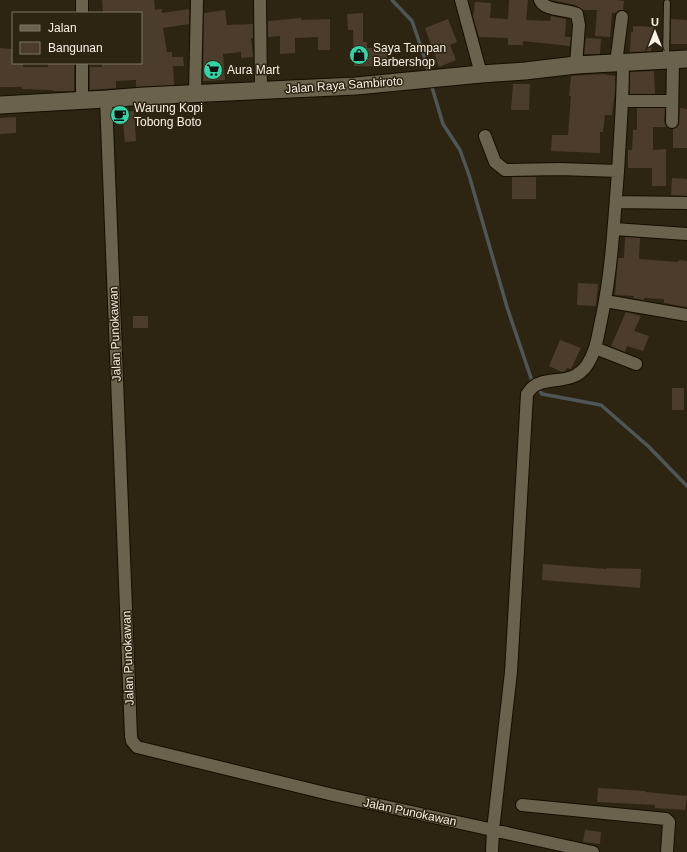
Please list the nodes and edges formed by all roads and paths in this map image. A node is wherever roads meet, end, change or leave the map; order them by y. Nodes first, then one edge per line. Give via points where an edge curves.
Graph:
1 (82, 0) edge
2 (197, 0) edge
3 (260, 0) edge
4 (461, 0) edge
5 (540, 0) edge
6 (667, 3) dead end
7 (82, 12) edge
8 (622, 18) dead end
9 (675, 60) edge
10 (620, 63) junction
11 (82, 64) edge
12 (576, 65) junction
13 (481, 74) junction
14 (261, 91) junction
15 (195, 93) junction
16 (106, 99) junction
17 (82, 101) junction
18 (623, 101) junction
19 (672, 101) junction
20 (0, 105) edge
21 (672, 122) dead end
22 (485, 136) dead end
23 (618, 171) junction
24 (616, 202) junction
25 (687, 203) edge
26 (614, 229) junction
27 (687, 234) edge
28 (605, 301) junction
29 (687, 315) edge
30 (595, 348) junction
31 (636, 364) dead end
32 (522, 806) dead end
33 (493, 830) junction
34 (492, 852) edge
35 (593, 852) edge
36 (667, 852) edge

1 - 7 street
2 - 15 street
3 - 14 street
4 - 13 street
5 - 12 street via 546,7 570,10 577,14 579,25
6 - 9 lane
8 - 10 street
9 - 10 street, Jalan Raya Sambiroto
9 - 19 street
10 - 12 street, Jalan Raya Sambiroto
10 - 18 street
11 - 17 street
12 - 13 street, Jalan Raya Sambiroto
13 - 14 street, Jalan Raya Sambiroto via 356,86
14 - 15 street, Jalan Raya Sambiroto
15 - 16 street, Jalan Raya Sambiroto
16 - 17 street, Jalan Raya Sambiroto
16 - 33 street, Jalan Punokawan via 132,741 137,747 271,781
17 - 20 street, Jalan Raya Sambiroto
18 - 19 street
18 - 23 street
19 - 21 street
22 - 23 street via 494,162 505,170
23 - 24 street
24 - 25 street
24 - 26 street
26 - 27 street
26 - 28 street
28 - 29 street
28 - 30 street
30 - 31 street
30 - 33 street via 586,366 578,374 568,379 536,386 527,394 511,672
32 - 36 street via 666,819 669,822
33 - 34 street
33 - 35 street, Jalan Punokawan

